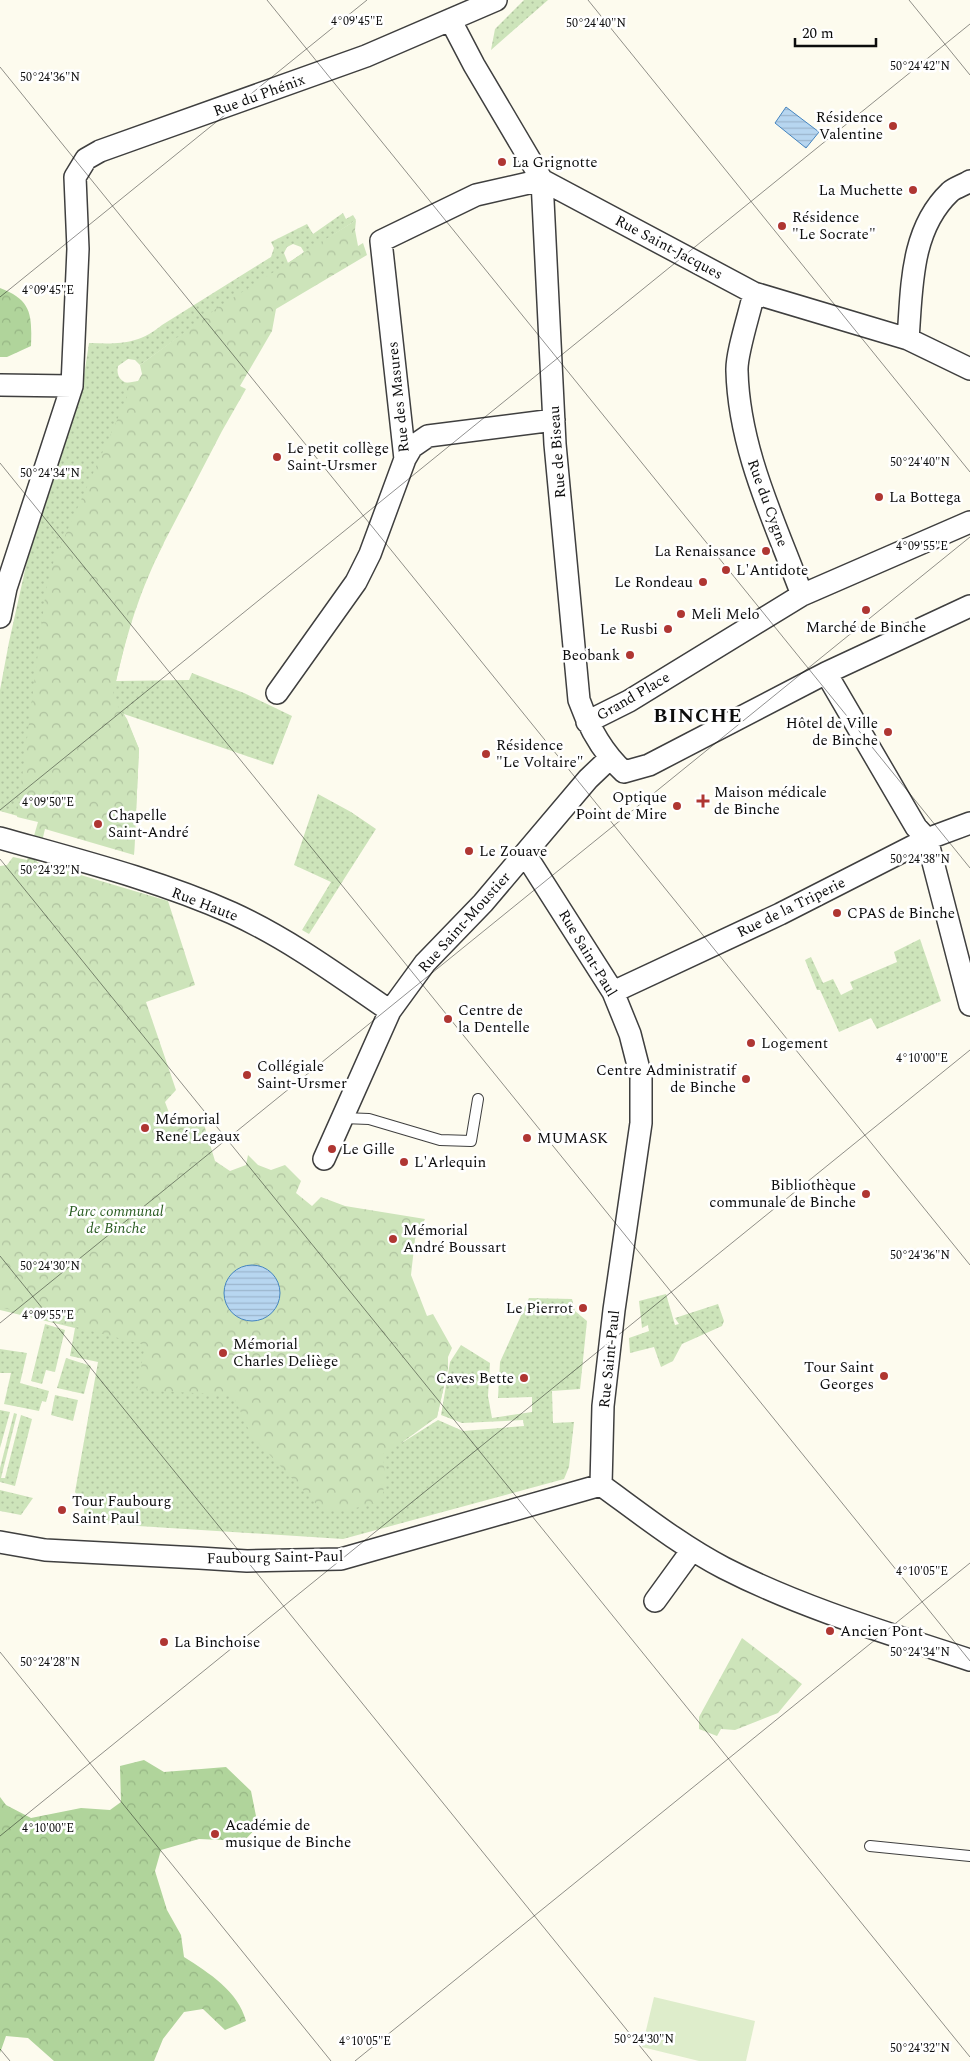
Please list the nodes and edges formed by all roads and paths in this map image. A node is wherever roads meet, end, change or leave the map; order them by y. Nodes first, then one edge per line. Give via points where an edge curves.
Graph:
1 (496, 0) edge
2 (451, 21) junction
3 (542, 180) junction
4 (970, 181) edge
5 (754, 293) junction
6 (908, 338) junction
7 (970, 369) edge
8 (0, 385) edge
9 (72, 386) junction
10 (554, 420) junction
11 (405, 459) junction
12 (970, 522) edge
13 (3, 587) edge
14 (802, 594) junction
15 (970, 606) edge
16 (0, 617) edge
17 (826, 673) junction
18 (277, 693) dead end
19 (587, 722) junction
20 (609, 758) junction
21 (970, 824) edge
22 (0, 838) edge
23 (926, 839) junction
24 (525, 854) junction
25 (964, 964) edge
26 (614, 992) junction
27 (970, 1005) edge
28 (390, 1011) junction
29 (478, 1099) dead end
30 (343, 1118) junction
31 (324, 1159) dead end
32 (601, 1485) junction
33 (0, 1542) edge
34 (692, 1550) junction
35 (655, 1601) dead end
36 (970, 1660) edge
37 (870, 1846) dead end
38 (970, 1856) edge

1 - 2 street, Rue du Phénix
2 - 3 street
2 - 9 street, Rue du Phénix via 366,56 100,151 86,160 76,177 78,249
3 - 5 street, Rue Saint-Jacques
3 - 10 street, Rue de Biseau
3 - 11 street, Rue des Masures via 476,195 381,241
4 - 6 street via 951,191 930,218 919,240
5 - 6 street, Rue Saint-Jacques
5 - 14 street, Rue du Cygne via 736,370 744,432 758,484
6 - 7 street, Rue Saint-Jacques
8 - 9 street
9 - 13 street
10 - 11 street via 428,436 412,447
10 - 19 street, Rue de Biseau via 572,636 579,700
11 - 18 street, Rue des Masures via 370,554 356,582
12 - 14 street, Grand Place
13 - 16 street
14 - 19 street, Grand Place via 628,701
15 - 17 street, Grand Place
17 - 20 street, Grand Place via 649,764 624,772
17 - 23 street
19 - 20 street, Grand Place
20 - 24 street, Rue Saint-Moustier
21 - 23 street, Rue de la Triperie
22 - 28 street, Rue Haute via 94,865 231,913 299,948
23 - 25 street
23 - 26 street, Rue de la Triperie via 780,914
24 - 26 street, Rue Saint-Paul
24 - 28 street, Rue Saint-Moustier via 425,963
25 - 27 street
26 - 32 street, Rue Saint-Paul via 630,1034 641,1077 641,1123 603,1406
28 - 30 street, Rue Saint-Moustier
29 - 30 lane via 471,1141 440,1140 369,1119
30 - 31 street, Rue Saint-Moustier
32 - 33 street, Faubourg Saint-Paul via 341,1559 247,1561 44,1550
32 - 34 street
34 - 35 street
34 - 36 street via 828,1613
37 - 38 lane

